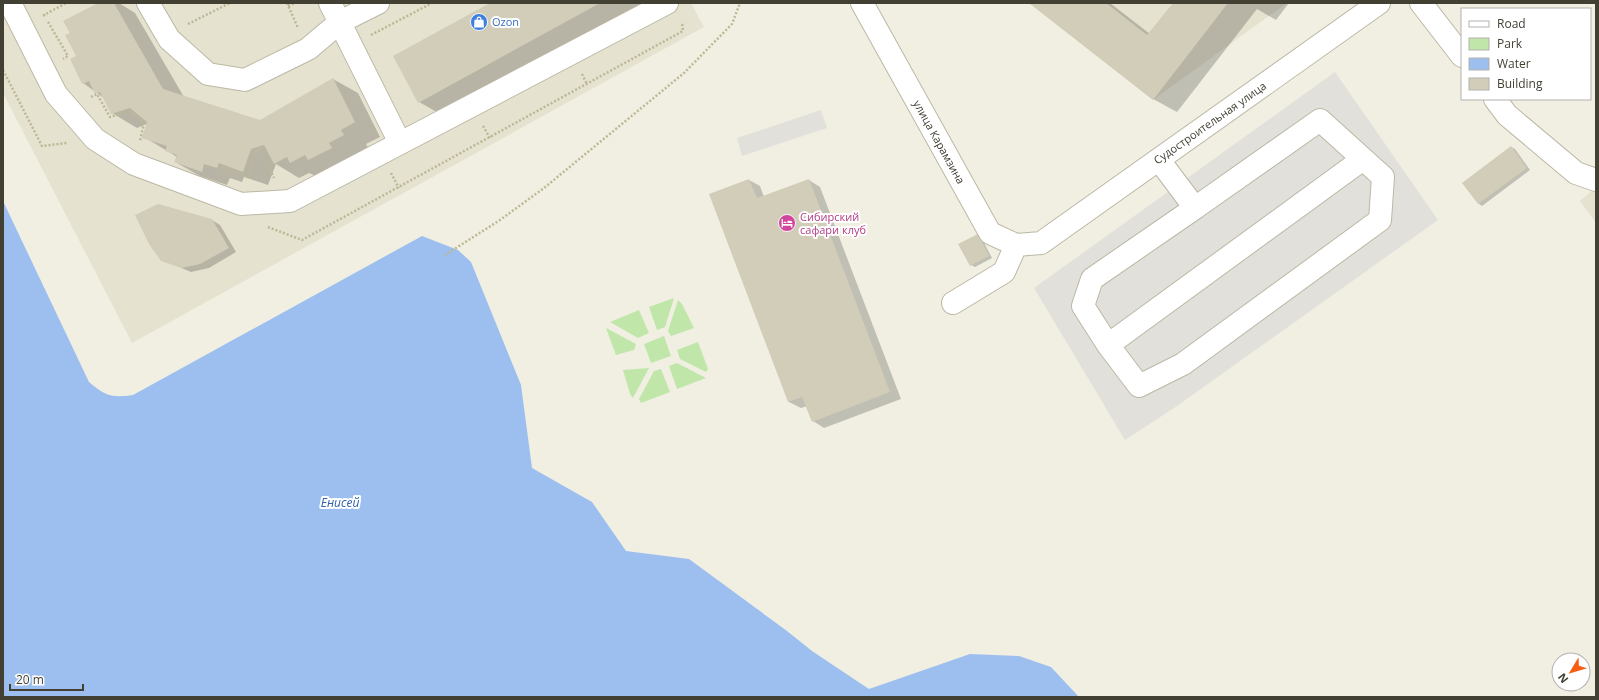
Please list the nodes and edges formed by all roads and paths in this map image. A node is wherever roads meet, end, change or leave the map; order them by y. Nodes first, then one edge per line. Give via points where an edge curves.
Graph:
1 (66, 3) edge
2 (148, 3) edge
3 (230, 3) edge
4 (294, 3) edge
5 (330, 3) edge
6 (378, 3) edge
7 (432, 3) edge
8 (667, 3) edge
9 (740, 3) edge
10 (862, 3) edge
11 (1379, 3) edge
12 (1421, 3) edge
13 (428, 4) edge
14 (15, 5) edge
15 (288, 6) dead end
16 (340, 22) junction
17 (683, 32) dead end
18 (370, 36) dead end
19 (169, 39) junction
20 (1461, 55) edge
21 (64, 65) dead end
22 (3, 70) edge
23 (88, 99) dead end
24 (1496, 100) edge
25 (95, 139) junction
26 (400, 143) junction
27 (145, 145) dead end
28 (1363, 159) junction
29 (1158, 160) junction
30 (220, 174) dead end
31 (1596, 180) edge
32 (276, 184) dead end
33 (1195, 208) junction
34 (302, 240) dead end
35 (1041, 243) joint
36 (1016, 245) junction
37 (445, 255) dead end
38 (953, 303) dead end
39 (1108, 345) junction

1 - 21 path via 44,15 68,56 61,60
2 - 19 street
3 - 19 path via 185,26
4 - 15 path
5 - 16 street
6 - 16 street
7 - 13 path
8 - 26 street
9 - 37 path via 732,24 684,73 544,188
10 - 36 street, улица Карамзина via 990,233
11 - 29 street, Судостроительная улица
12 - 20 street
13 - 18 path
14 - 25 street via 56,94
16 - 19 street via 308,49 245,80 208,74
16 - 26 street
17 - 34 path
22 - 25 path via 42,146
23 - 27 path via 97,94 110,117 130,111 144,123 139,143
24 - 31 street via 1507,115 1576,173
25 - 26 street via 134,164 241,204 290,201
28 - 33 street via 1320,120
28 - 39 street
28 - 39 street via 1383,177 1380,220 1190,359 1139,386
29 - 33 street
29 - 35 street, Судостроительная улица
30 - 32 path via 222,167 248,177 255,152 261,149
33 - 39 street via 1092,279 1083,306
35 - 36 street, улица Карамзина
36 - 38 street via 1004,272

